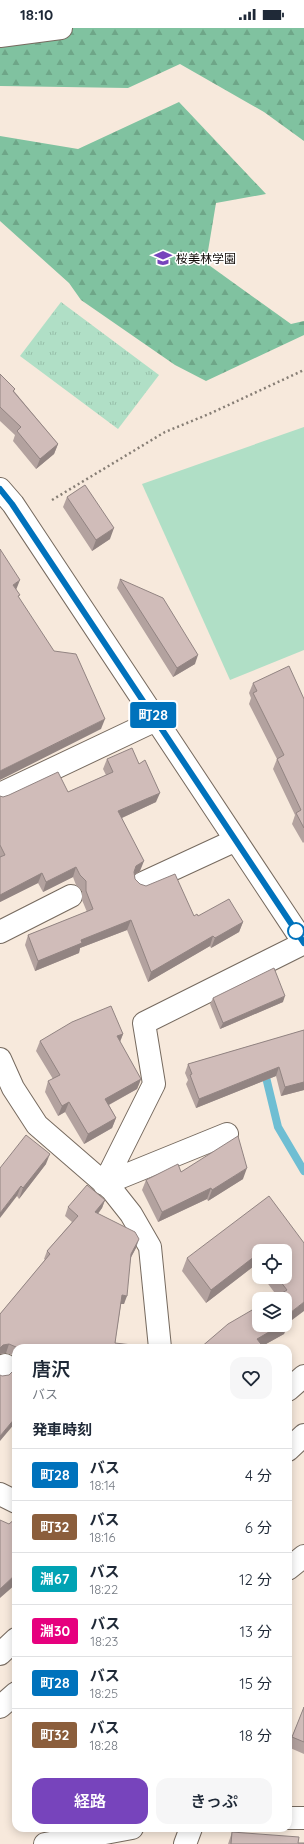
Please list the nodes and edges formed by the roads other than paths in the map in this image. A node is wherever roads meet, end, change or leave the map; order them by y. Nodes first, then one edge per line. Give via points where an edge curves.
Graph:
1 (61, 28) edge
2 (0, 36) edge
3 (4, 502) edge
4 (156, 720) junction
5 (0, 794) edge
6 (236, 840) junction
7 (143, 883) edge
8 (71, 896) dead end
9 (0, 932) edge
10 (304, 943) edge
11 (0, 1059) edge
12 (227, 1134) dead end
13 (104, 1184) junction
14 (160, 1344) edge
15 (304, 1376) edge
16 (292, 1386) edge
17 (304, 1435) edge
18 (292, 1446) edge
19 (0, 1494) edge
20 (12, 1500) edge
21 (304, 1556) edge
22 (292, 1566) edge
23 (12, 1644) edge
24 (0, 1654) edge
25 (12, 1696) edge
26 (0, 1707) edge
27 (292, 1818) edge
28 (304, 1818) edge
29 (110, 1832) edge
30 (190, 1832) edge
31 (45, 1844) edge
32 (185, 1844) edge

1 - 2 street
3 - 4 street
4 - 5 street
4 - 6 street
6 - 7 street
6 - 10 street
8 - 9 street
10 - 13 street via 144,1023 154,1084
11 - 13 street via 13,1088 36,1125
12 - 13 street
13 - 14 street via 131,1214 150,1247
15 - 16 street
17 - 18 street
19 - 20 street
21 - 22 street
23 - 24 street
25 - 26 street
27 - 28 street
29 - 31 street
30 - 32 street

